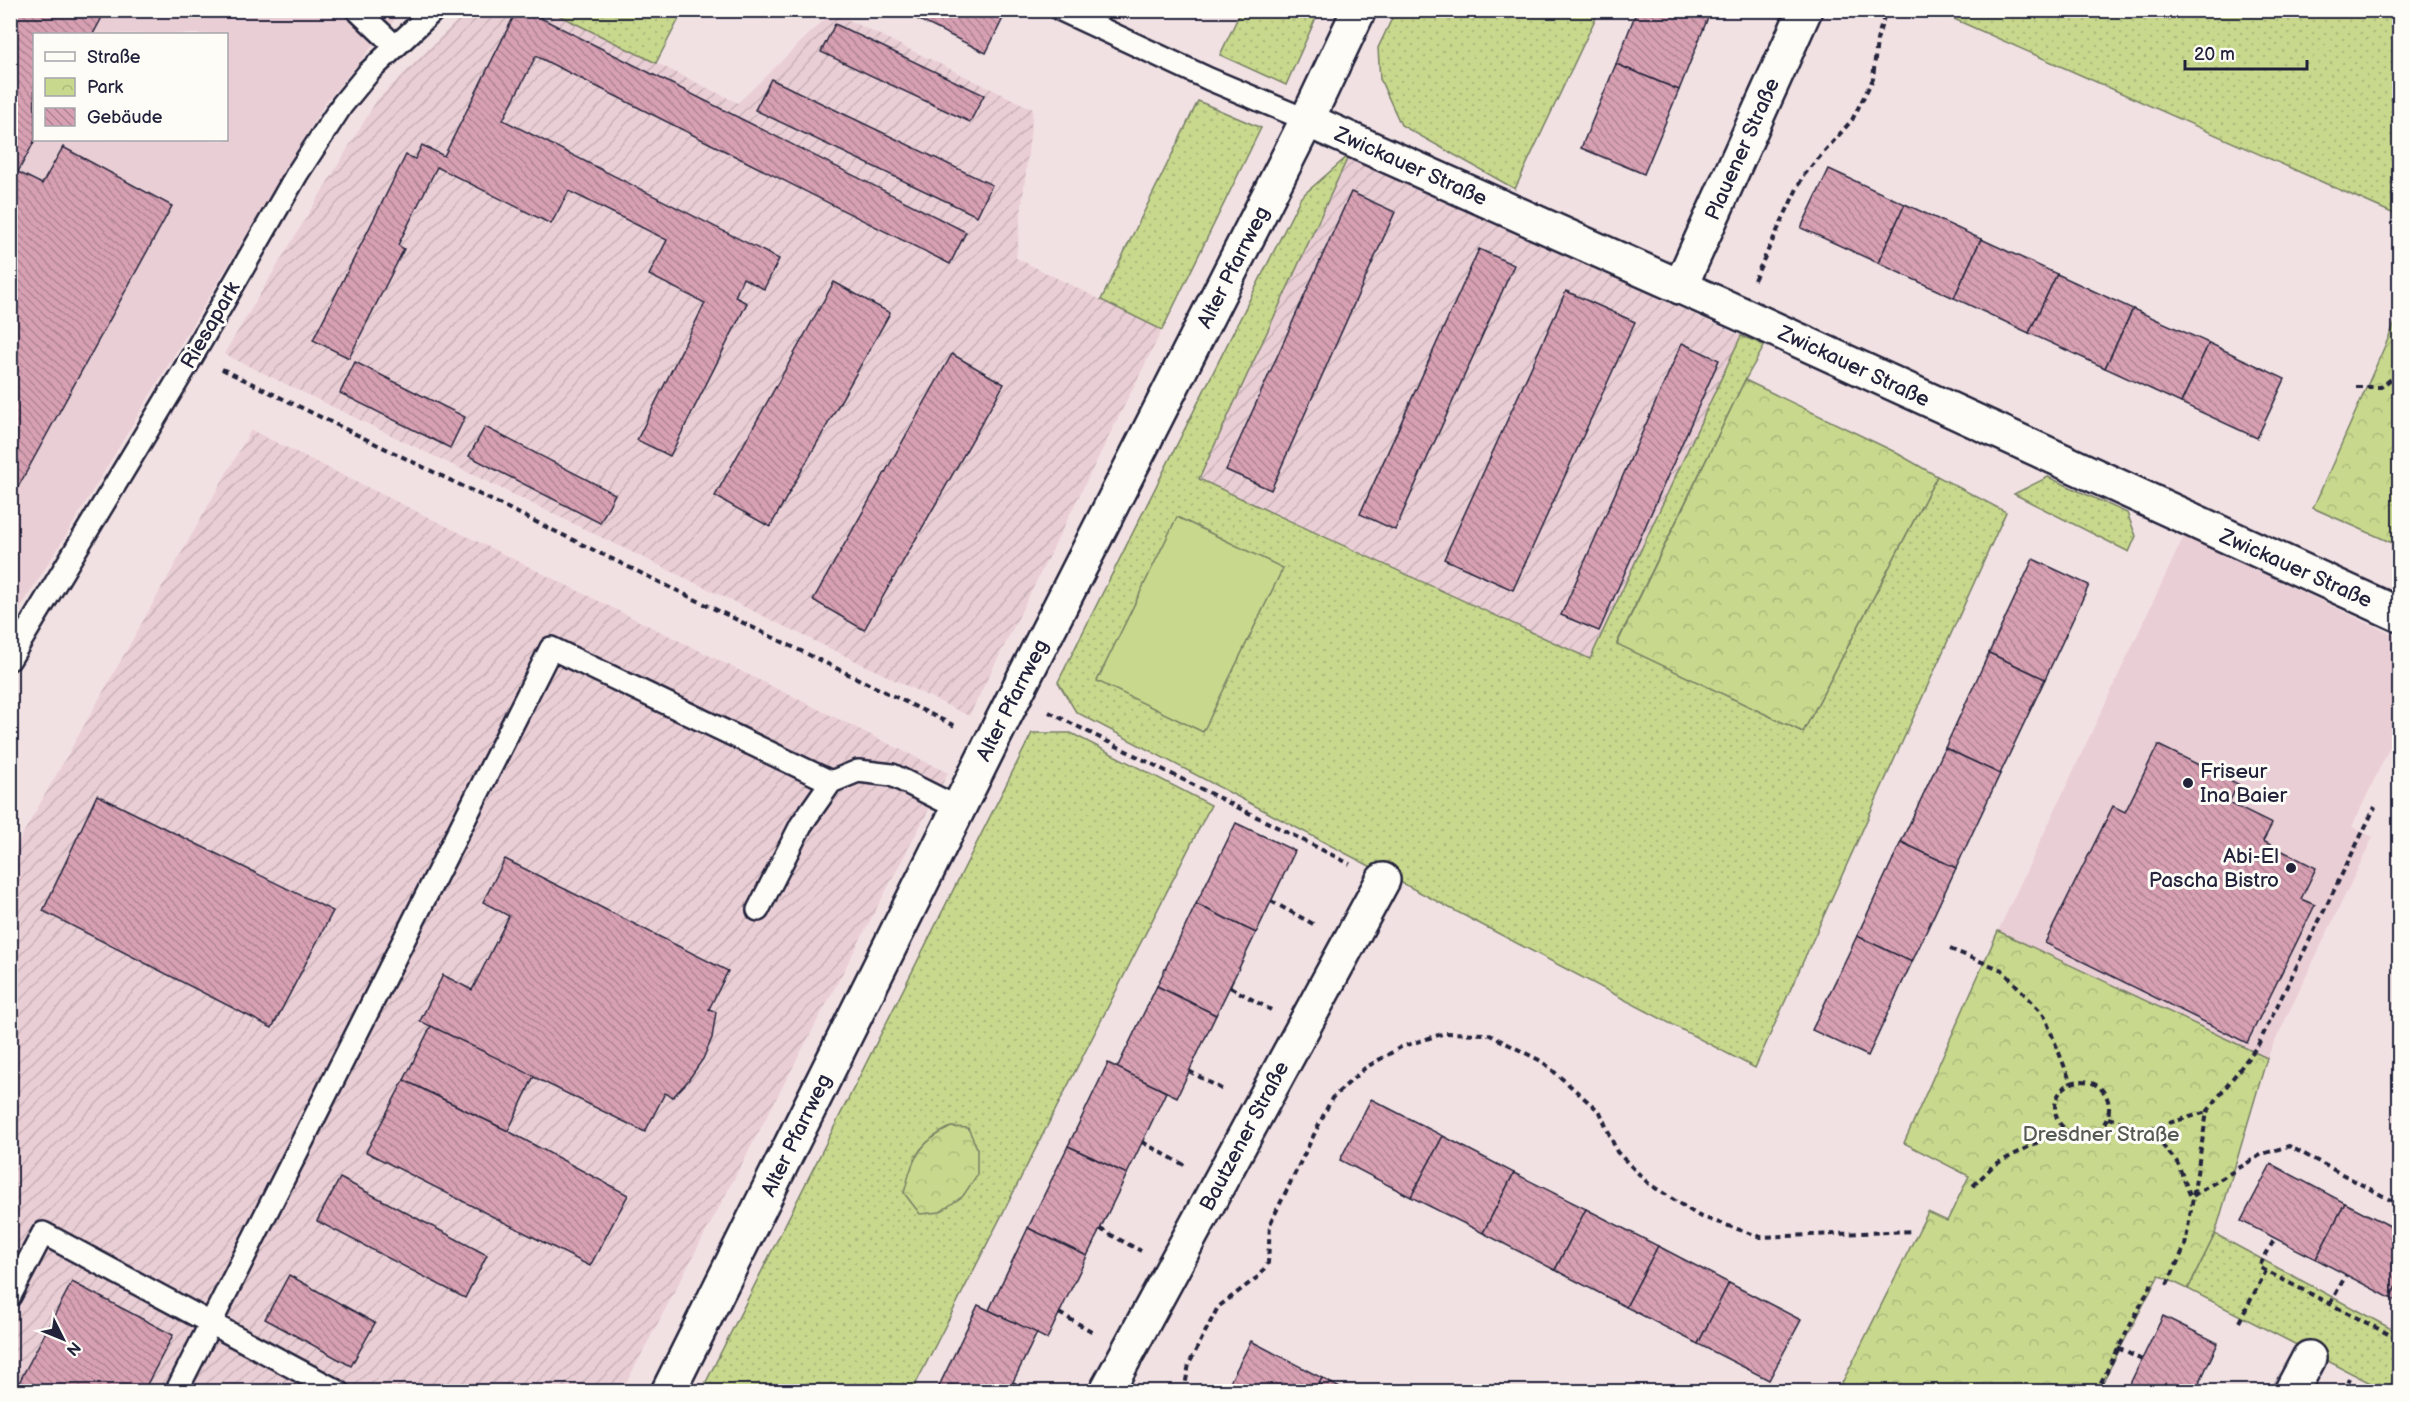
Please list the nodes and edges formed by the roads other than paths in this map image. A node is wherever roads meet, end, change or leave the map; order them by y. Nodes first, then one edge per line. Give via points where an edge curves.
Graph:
1 (357, 10) edge
2 (434, 10) edge
3 (1061, 10) edge
4 (1359, 10) edge
5 (1805, 10) edge
6 (395, 46) junction
7 (1308, 120) junction
8 (1680, 287) junction
9 (2400, 615) edge
10 (10, 659) edge
11 (831, 782) junction
12 (958, 808) junction
13 (1383, 880) road end
14 (758, 910) dead end
15 (10, 1296) edge
16 (211, 1323) junction
17 (2309, 1358) dead end
18 (176, 1392) edge
19 (339, 1392) edge
20 (668, 1392) edge
21 (1106, 1392) edge
22 (2291, 1392) edge

1 - 6 lane
2 - 6 lane, Riesapark
3 - 7 lane
4 - 7 street, Alter Pfarrweg
5 - 8 street, Plauener Straße
6 - 10 lane, Riesapark via 342,105 297,174
7 - 8 street, Zwickauer Straße
7 - 12 street, Alter Pfarrweg
8 - 9 street, Zwickauer Straße
11 - 12 lane via 858,771 892,775
11 - 14 lane via 801,825
11 - 16 lane via 551,648
12 - 20 street, Alter Pfarrweg
13 - 21 street, Bautzener Straße
15 - 16 lane via 43,1233
16 - 18 lane
16 - 19 lane
17 - 22 street

